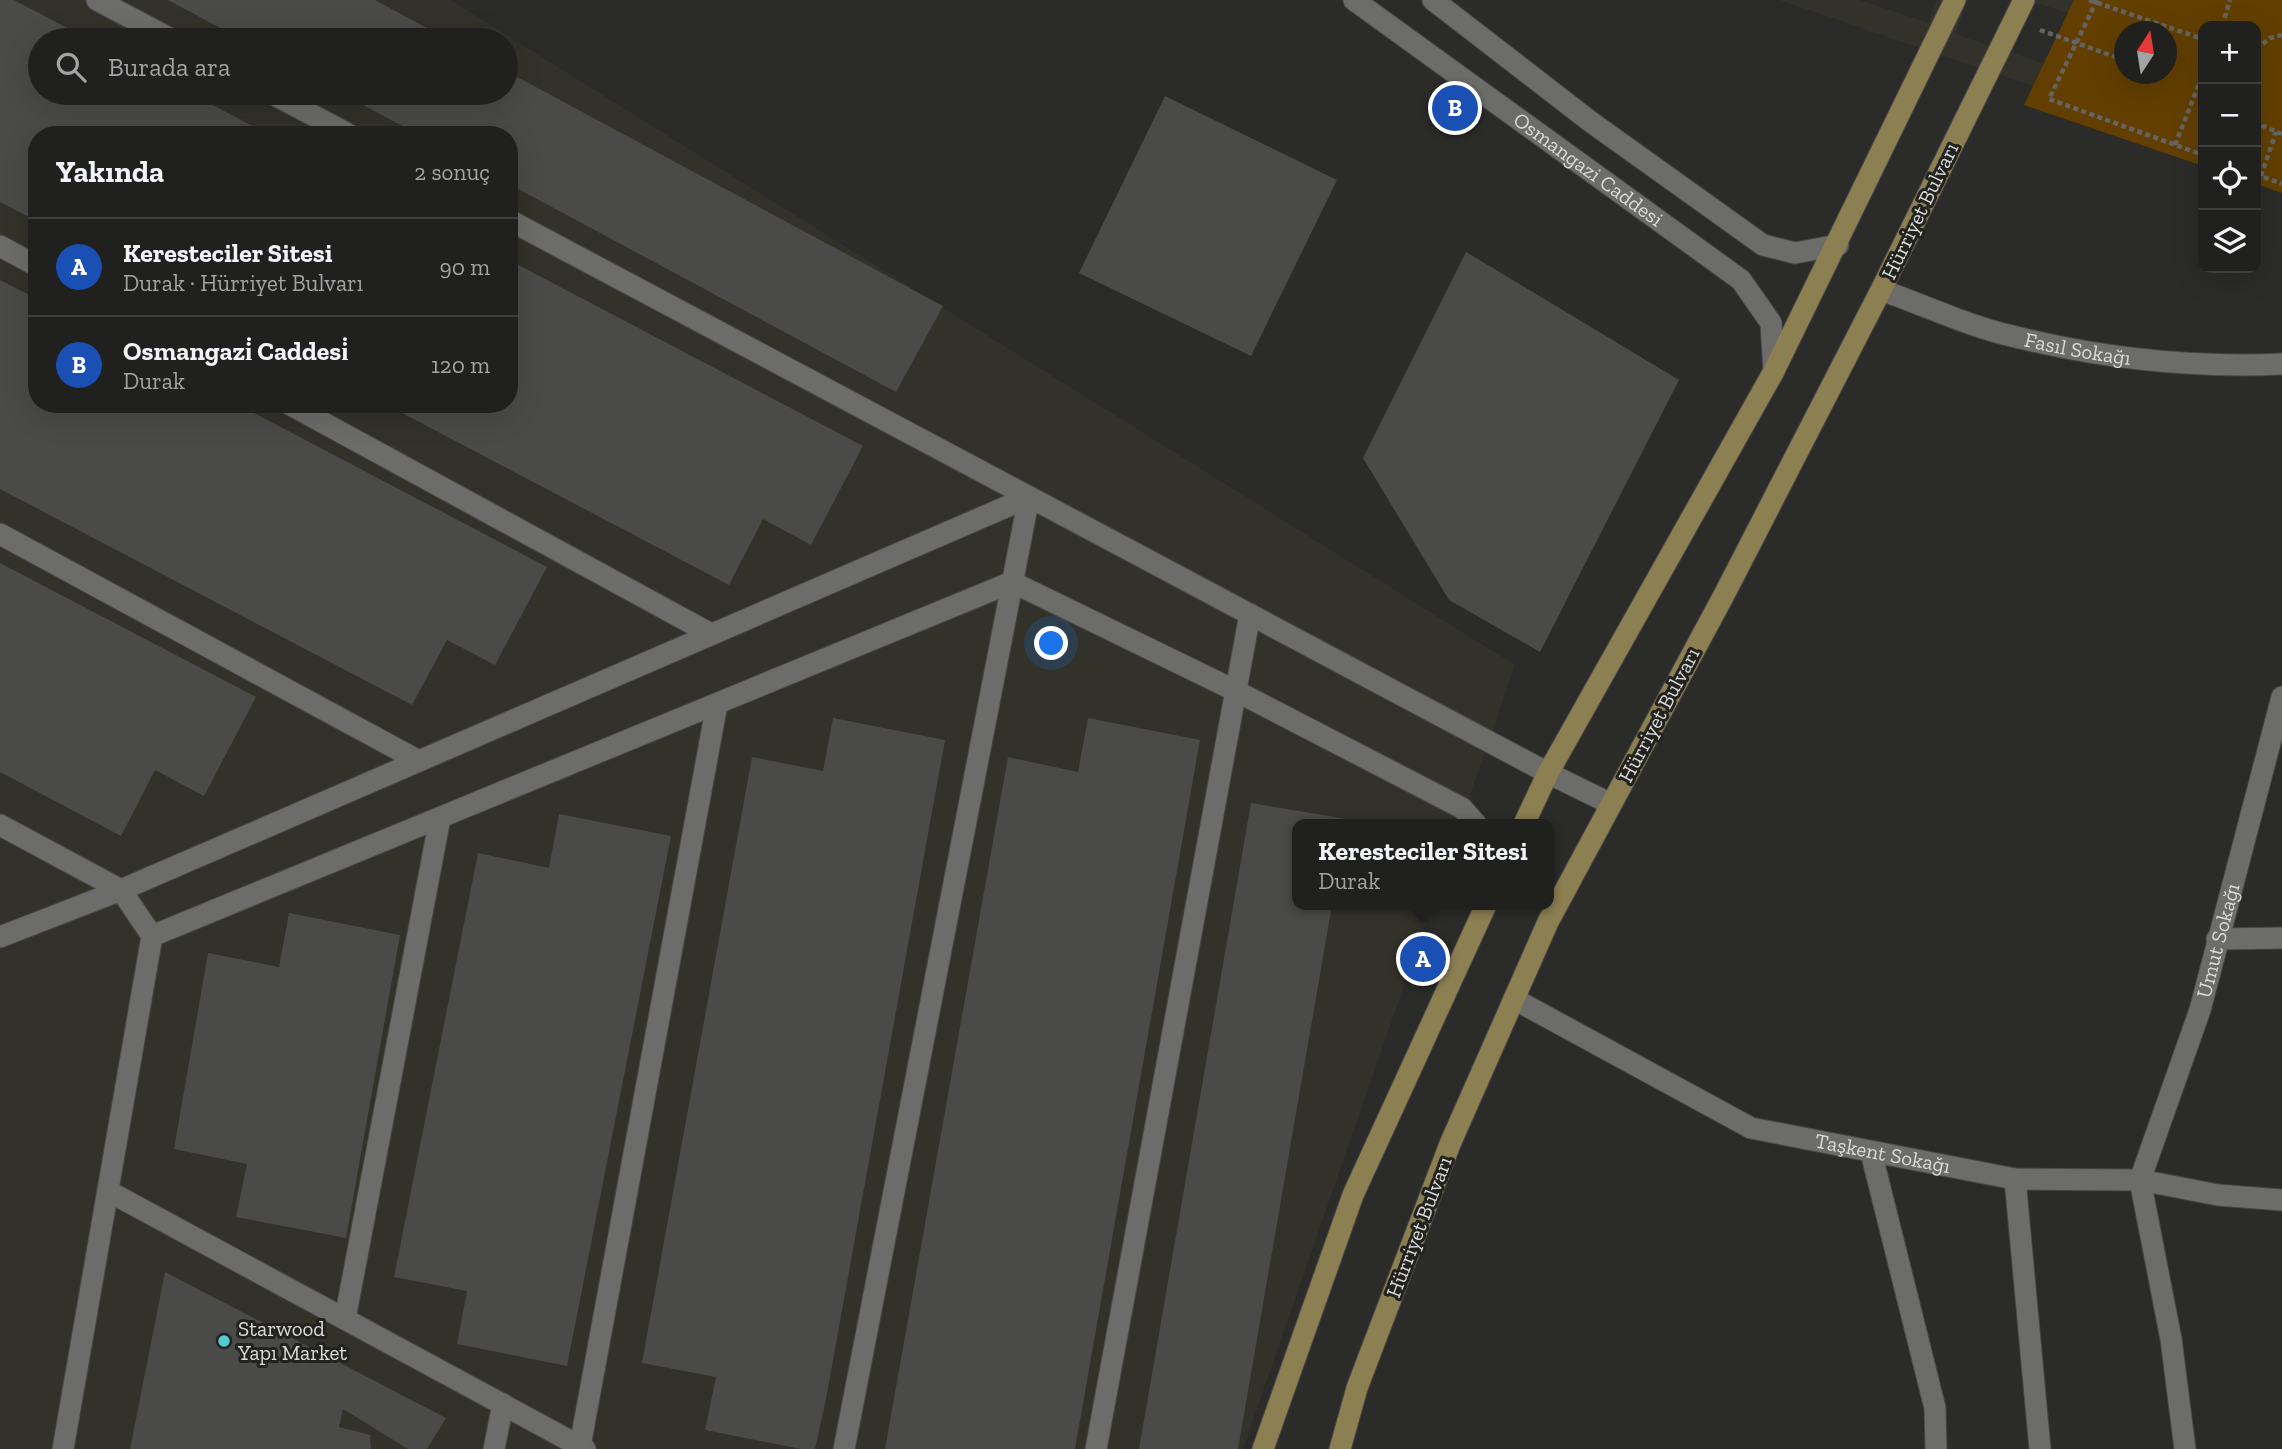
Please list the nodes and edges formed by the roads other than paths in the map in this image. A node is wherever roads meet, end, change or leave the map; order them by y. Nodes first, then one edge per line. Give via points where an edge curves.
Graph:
1 (97, 0) edge
2 (1354, 0) edge
3 (1433, 0) edge
4 (1955, 0) edge
5 (2024, 0) edge
6 (150, 28) edge
7 (294, 105) edge
8 (333, 126) edge
9 (518, 225) edge
10 (1838, 245) junction
11 (0, 246) edge
12 (28, 262) edge
13 (1881, 290) junction
14 (2282, 364) edge
15 (1774, 371) junction
16 (306, 413) edge
17 (1029, 497) junction
18 (0, 534) edge
19 (1013, 582) junction
20 (1250, 614) junction
21 (711, 634) junction
22 (1236, 691) junction
23 (2282, 696) edge
24 (718, 704) junction
25 (419, 761) junction
26 (1548, 773) junction
27 (1611, 804) junction
28 (440, 818) junction
29 (1472, 819) edge
30 (1526, 819) edge
31 (0, 825) edge
32 (121, 890) junction
33 (1484, 910) edge
34 (152, 936) junction
35 (0, 937) edge
36 (2282, 938) edge
37 (2217, 939) junction
38 (1514, 999) junction
39 (1871, 1152) junction
40 (2015, 1179) junction
41 (2140, 1180) junction
42 (108, 1191) junction
43 (2282, 1200) edge
44 (345, 1319) junction
45 (503, 1404) junction
46 (582, 1448) edge
47 (63, 1449) edge
48 (494, 1449) edge
49 (844, 1449) edge
50 (1096, 1449) edge
51 (1263, 1449) edge
52 (1340, 1449) edge
53 (1936, 1449) edge
54 (2040, 1449) edge
55 (2185, 1449) edge

1 - 6 street
2 - 15 street, Osmangazi Caddesi via 1741,280 1771,323
3 - 10 street, Osmangazi Caddesi via 1591,122 1763,245 1796,253
4 - 10 main road
5 - 13 main road, Hürriyet Bulvarı
7 - 8 street
9 - 17 street
10 - 15 main road
11 - 12 street
13 - 14 street, Fasıl Sokağı via 2010,336 2090,351 2219,367
13 - 27 main road, Hürriyet Bulvarı
15 - 26 main road
16 - 21 street
17 - 19 street
17 - 20 street
17 - 21 street
18 - 25 street
19 - 22 street
19 - 24 street
19 - 49 street
20 - 22 street
20 - 26 street
21 - 25 street
22 - 29 street via 1462,808
22 - 50 street
23 - 37 street, Umut Sokağı
24 - 28 street
24 - 46 street
25 - 32 street
26 - 27 street
26 - 30 main road
27 - 38 main road, Hürriyet Bulvarı via 1548,922
28 - 34 street
28 - 44 street
31 - 32 street
32 - 34 street
32 - 35 street
33 - 51 main road via 1353,1195
34 - 42 street
36 - 37 street
37 - 41 street, Umut Sokağı via 2200,1010
38 - 39 street, Taşkent Sokağı via 1751,1128
38 - 52 main road, Hürriyet Bulvarı via 1450,1144 1357,1388
39 - 40 street, Taşkent Sokağı
39 - 53 street via 1935,1408
40 - 41 street, Taşkent Sokağı
40 - 54 street
41 - 43 street, Taşkent Sokağı via 2218,1195
41 - 55 street via 2171,1339
42 - 44 street
42 - 47 street
44 - 45 street
45 - 46 street
45 - 48 street

